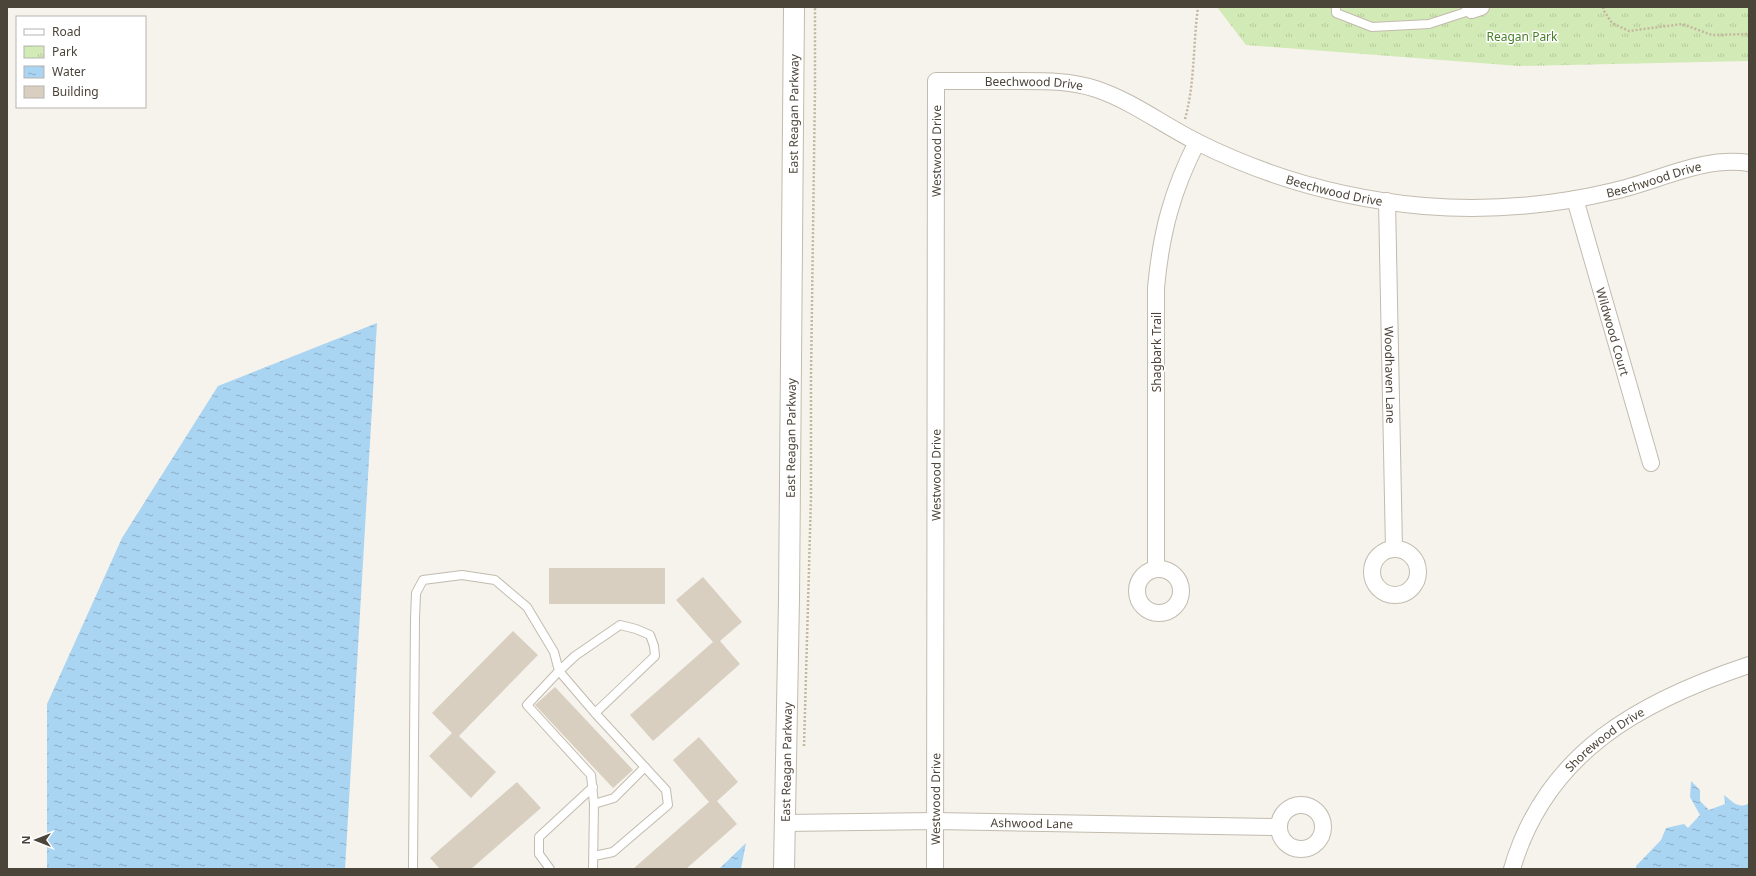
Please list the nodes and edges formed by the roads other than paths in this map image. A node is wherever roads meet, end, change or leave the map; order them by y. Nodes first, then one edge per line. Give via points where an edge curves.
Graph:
1 (794, 7) edge
2 (1336, 7) edge
3 (1474, 8) edge
4 (936, 81) joint
5 (1197, 142) junction
6 (1749, 163) edge
7 (1575, 199) junction
8 (1387, 201) junction
9 (1651, 463) dead end
10 (1394, 549) dead end
11 (1156, 569) dead end
12 (1749, 665) edge
13 (559, 671) junction
14 (596, 713) junction
15 (645, 767) junction
16 (593, 786) junction
17 (594, 804) junction
18 (935, 821) junction
19 (785, 823) junction
20 (1278, 827) dead end
21 (594, 856) junction
22 (413, 869) edge
23 (550, 869) edge
24 (593, 869) edge
25 (784, 869) edge
26 (934, 869) edge
27 (1512, 869) edge

1 - 19 street, East Reagan Parkway
2 - 3 lane via 1336,13 1372,27 1429,24
4 - 5 street, Beechwood Drive via 1068,82 1122,99
4 - 18 street, Westwood Drive
5 - 8 street, Beechwood Drive via 1302,183 1344,194
5 - 11 street, Shagbark Trail via 1173,195 1158,259
6 - 7 street, Beechwood Drive via 1719,162 1698,165 1647,182
7 - 8 street, Beechwood Drive via 1518,206 1467,208
7 - 9 street, Wildwood Court
8 - 10 street, Woodhaven Lane
12 - 27 street, Shorewood Drive via 1673,694 1612,729 1591,745 1550,789 1522,838
13 - 14 lane
13 - 14 lane via 575,656 620,625 636,628 650,635 655,656
13 - 16 lane via 526,705 592,775
13 - 22 lane via 554,652 527,607 495,580 462,575 423,580 416,593 415,619
14 - 15 lane
15 - 17 lane via 614,798
15 - 21 lane via 666,790 668,804 613,852
16 - 17 lane
16 - 23 lane via 539,837 539,854
17 - 21 lane
18 - 19 street, Ashwood Lane
18 - 20 street, Ashwood Lane
18 - 26 street, Westwood Drive
19 - 25 street, East Reagan Parkway
21 - 24 lane

